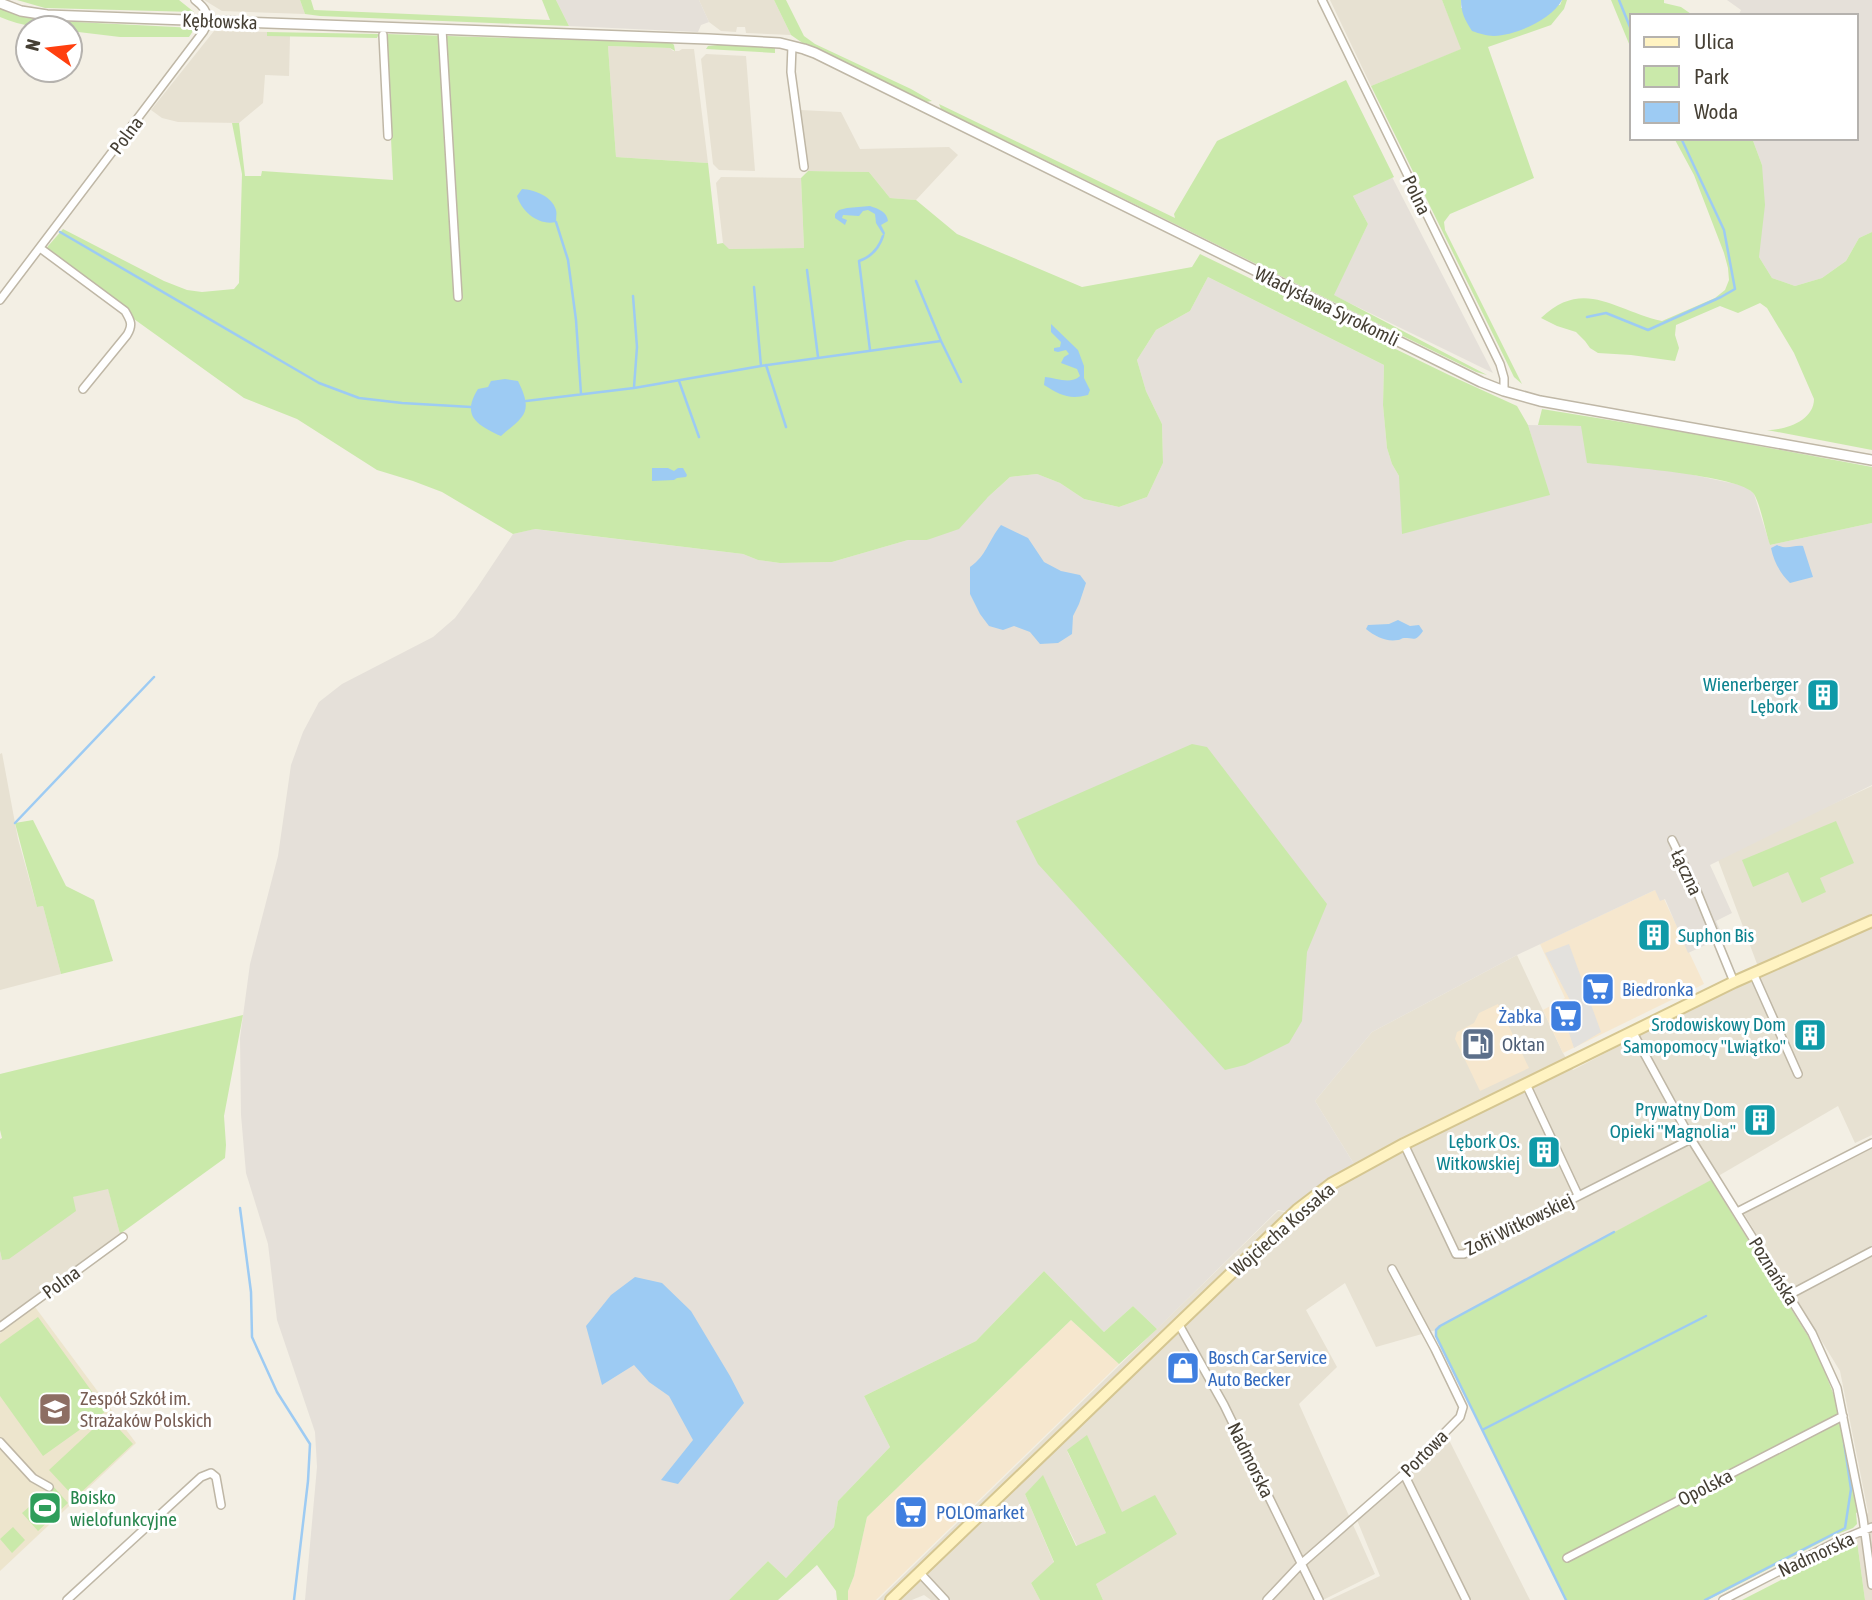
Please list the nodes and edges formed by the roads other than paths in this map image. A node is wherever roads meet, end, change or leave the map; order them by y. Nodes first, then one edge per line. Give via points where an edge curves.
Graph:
1 (195, 0) edge
2 (1322, 0) edge
3 (0, 3) edge
4 (209, 21) junction
5 (442, 29) junction
6 (383, 35) dead end
7 (792, 46) junction
8 (815, 53) joint
9 (388, 136) dead end
10 (804, 167) dead end
11 (40, 248) junction
12 (458, 297) dead end
13 (0, 300) edge
14 (83, 389) dead end
15 (1504, 391) junction
16 (1872, 460) edge
17 (1672, 840) dead end
18 (1872, 921) edge
19 (1753, 973) junction
20 (1734, 982) junction
21 (1632, 1031) junction
22 (1798, 1074) dead end
23 (1526, 1084) junction
24 (1691, 1139) junction
25 (1872, 1143) edge
26 (1404, 1144) junction
27 (1578, 1195) junction
28 (1737, 1212) junction
29 (123, 1237) dead end
30 (1872, 1251) edge
31 (1392, 1269) dead end
32 (1789, 1295) junction
33 (1178, 1323) junction
34 (0, 1327) edge
35 (1843, 1416) junction
36 (0, 1442) edge
37 (1404, 1474) junction
38 (49, 1487) dead end
39 (221, 1505) dead end
40 (1868, 1530) edge
41 (1567, 1558) dead end
42 (1301, 1564) junction
43 (919, 1572) junction
44 (1872, 1585) edge
45 (66, 1600) edge
46 (891, 1600) edge
47 (945, 1600) edge
48 (1267, 1600) edge
49 (1319, 1600) edge
50 (1466, 1600) edge
51 (1723, 1600) edge

1 - 4 street via 204,7
2 - 15 street, Polna via 1500,364
3 - 4 street, Kębłowska via 47,15
4 - 5 street, Kębłowska
4 - 11 street, Polna
5 - 7 street, Kębłowska
5 - 12 street
6 - 9 street
7 - 8 street, Kębłowska
7 - 10 street via 791,72
8 - 15 street, Władysława Syrokomli via 1465,376
11 - 13 street, Polna
11 - 14 street via 131,320 127,335
15 - 16 street, Władysława Syrokomli
17 - 20 street, Łączna
18 - 19 main road, Wojciecha Kossaka
19 - 20 main road, Wojciecha Kossaka
19 - 22 street
20 - 21 main road, Wojciecha Kossaka
21 - 23 main road, Wojciecha Kossaka
21 - 24 street, Poznańska
23 - 26 main road, Wojciecha Kossaka
23 - 27 street
24 - 27 street, Zofii Witkowskiej
24 - 28 street, Poznańska
25 - 28 street
26 - 27 street, Zofii Witkowskiej via 1456,1254
26 - 33 main road, Wojciecha Kossaka via 1316,1195
28 - 32 street, Poznańska
29 - 34 street, Polna
30 - 32 street
31 - 37 street, Portowa via 1462,1407 1461,1417
32 - 35 street, Poznańska via 1824,1356
33 - 42 street, Nadmorska via 1224,1405
33 - 43 main road, Wojciecha Kossaka
35 - 40 street, Poznańska
35 - 41 street, Opolska
36 - 38 street via 33,1478
37 - 42 street, Portowa
37 - 50 street
39 - 45 street via 216,1477 207,1473
40 - 44 street, Poznańska
40 - 51 street, Nadmorska
42 - 48 street, Portowa
42 - 49 street, Nadmorska
43 - 46 main road, Wojciecha Kossaka
43 - 47 street

